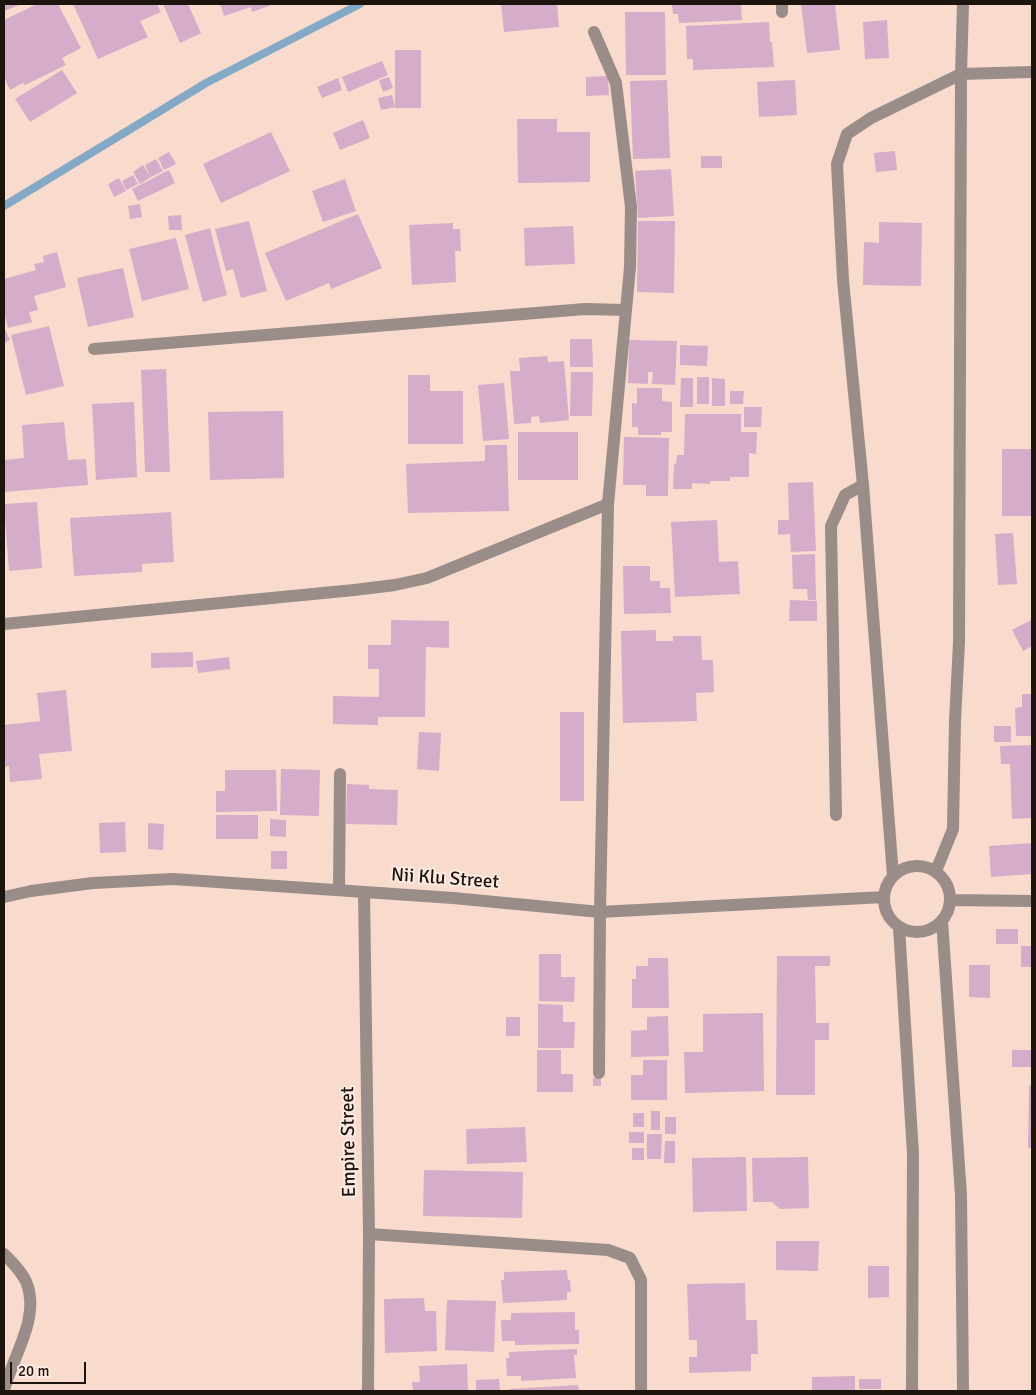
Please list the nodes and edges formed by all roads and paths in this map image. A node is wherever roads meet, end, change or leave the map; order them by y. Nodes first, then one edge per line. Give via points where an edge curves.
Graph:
1 (963, 4) edge
2 (594, 32) dead end
3 (1032, 72) edge
4 (961, 74) junction
5 (626, 310) junction
6 (94, 349) dead end
7 (863, 485) junction
8 (608, 504) junction
9 (4, 624) edge
10 (340, 774) dead end
11 (836, 815) dead end
12 (936, 871) junction
13 (893, 876) junction
14 (339, 890) junction
15 (364, 892) junction
16 (4, 897) edge
17 (884, 897) junction
18 (950, 900) junction
19 (1032, 902) edge
20 (600, 912) junction
21 (942, 922) junction
22 (899, 926) junction
23 (599, 1073) dead end
24 (369, 1234) junction
25 (4, 1254) edge
26 (4, 1391) edge
27 (368, 1391) edge
28 (641, 1391) edge
29 (912, 1391) edge
30 (963, 1391) edge

1 - 4 street
2 - 5 street via 616,83 631,207
3 - 4 street
4 - 7 street via 871,118 847,134 837,164 843,280
4 - 12 street via 959,632 954,830
5 - 6 street via 585,309
5 - 8 street
7 - 11 street via 845,495 831,526
7 - 13 street
8 - 9 street via 426,578 394,585
8 - 20 street
10 - 14 street
12 - 13 street via 914,866
12 - 18 street via 949,889
13 - 17 street
14 - 15 street, Nii Klu Street
14 - 16 street, Nii Klu Street via 173,880 93,883
15 - 20 street, Nii Klu Street
15 - 24 street, Empire Street
17 - 20 street, Nii Klu Street
17 - 22 street via 885,908
18 - 19 street
18 - 21 street
20 - 23 street
21 - 22 street via 921,932
21 - 30 street via 962,1194
22 - 29 street via 914,1154
24 - 27 street, Empire Street
24 - 28 street via 608,1250 630,1258 641,1280
25 - 26 street via 27,1284 30,1306 29,1325

